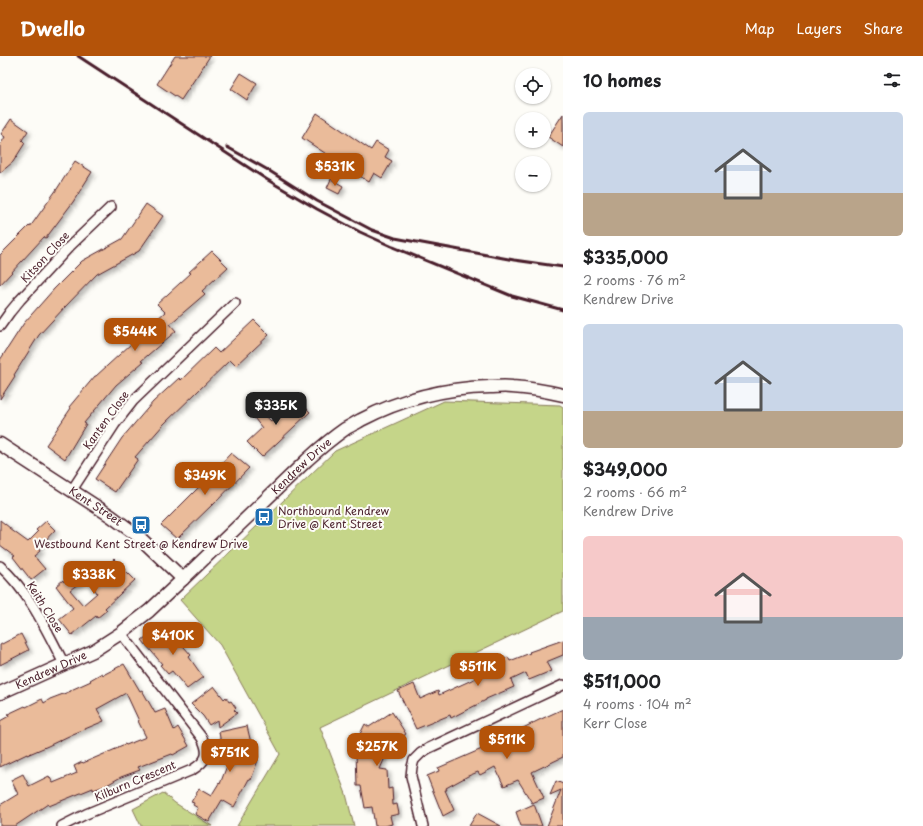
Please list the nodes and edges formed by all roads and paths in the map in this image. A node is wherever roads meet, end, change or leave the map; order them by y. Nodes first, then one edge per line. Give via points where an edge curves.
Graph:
1 (112, 208) dead end
2 (235, 302) dead end
3 (0, 326) edge
4 (563, 395) edge
5 (0, 444) edge
6 (72, 490) junction
7 (0, 566) edge
8 (183, 579) junction
9 (121, 633) junction
10 (64, 664) junction
11 (563, 685) edge
12 (0, 693) edge
13 (62, 826) edge
14 (423, 826) edge

1 - 3 street, Kitson Close via 70,246
2 - 6 street, Kanten Close via 133,401
4 - 8 street, Kendrew Drive via 510,387 448,390 396,404 371,415 346,428 307,460
5 - 6 street, Kent Street
6 - 8 street, Kent Street via 138,536
7 - 10 street, Keith Close via 33,606
8 - 9 street, Kendrew Drive
9 - 10 street, Kendrew Drive via 93,651
9 - 13 street, Kilburn Crescent via 202,738 207,751 206,756 200,766 192,770
10 - 12 street, Kendrew Drive
11 - 14 street via 429,748 414,760 411,776

